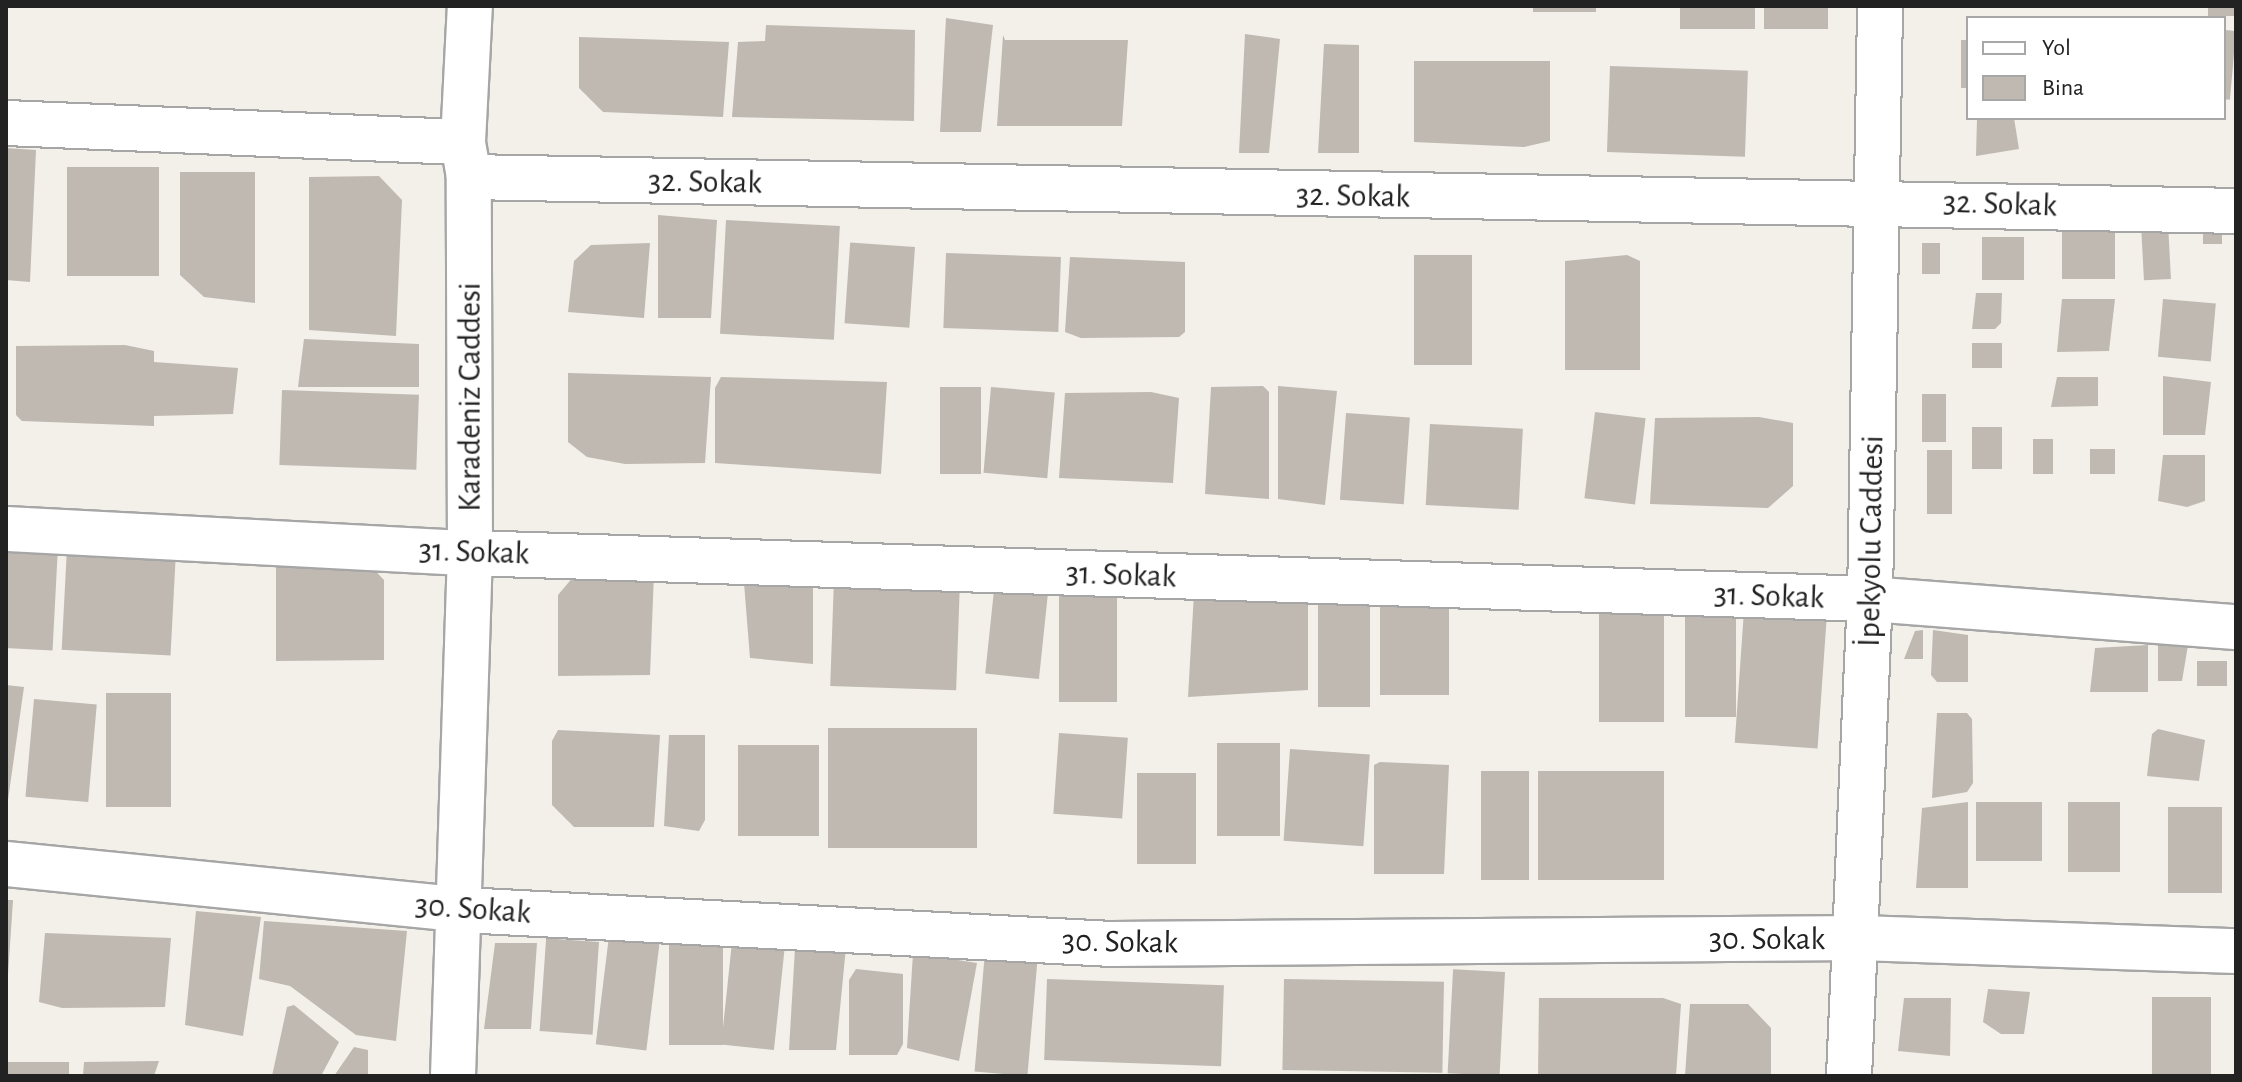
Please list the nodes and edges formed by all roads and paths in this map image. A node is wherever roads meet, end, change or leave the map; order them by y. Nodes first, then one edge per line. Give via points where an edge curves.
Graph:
1 (470, 6) edge
2 (1880, 6) edge
3 (6, 123) edge
4 (466, 159) junction
5 (1879, 200) junction
6 (2236, 211) edge
7 (6, 529) edge
8 (470, 553) junction
9 (1870, 599) junction
10 (2236, 627) edge
11 (6, 864) edge
12 (463, 910) junction
13 (1860, 938) junction
14 (2236, 951) edge
15 (453, 1076) edge
16 (1849, 1076) edge

1 - 4 street, Karadeniz Caddesi
2 - 5 street, İpekyolu Caddesi
3 - 4 street, 32. Sokak
4 - 5 street, 32. Sokak via 1511,199
4 - 8 street, Karadeniz Caddesi
5 - 6 street, 32. Sokak
5 - 9 street, İpekyolu Caddesi
7 - 8 street, 31. Sokak
8 - 9 street, 31. Sokak
8 - 12 street, Karadeniz Caddesi
9 - 10 street, 31. Sokak
9 - 13 street, İpekyolu Caddesi
11 - 12 street, 30. Sokak
12 - 13 street, 30. Sokak via 1112,944
12 - 15 street, Karadeniz Caddesi
13 - 14 street, 30. Sokak
13 - 16 street, İpekyolu Caddesi

